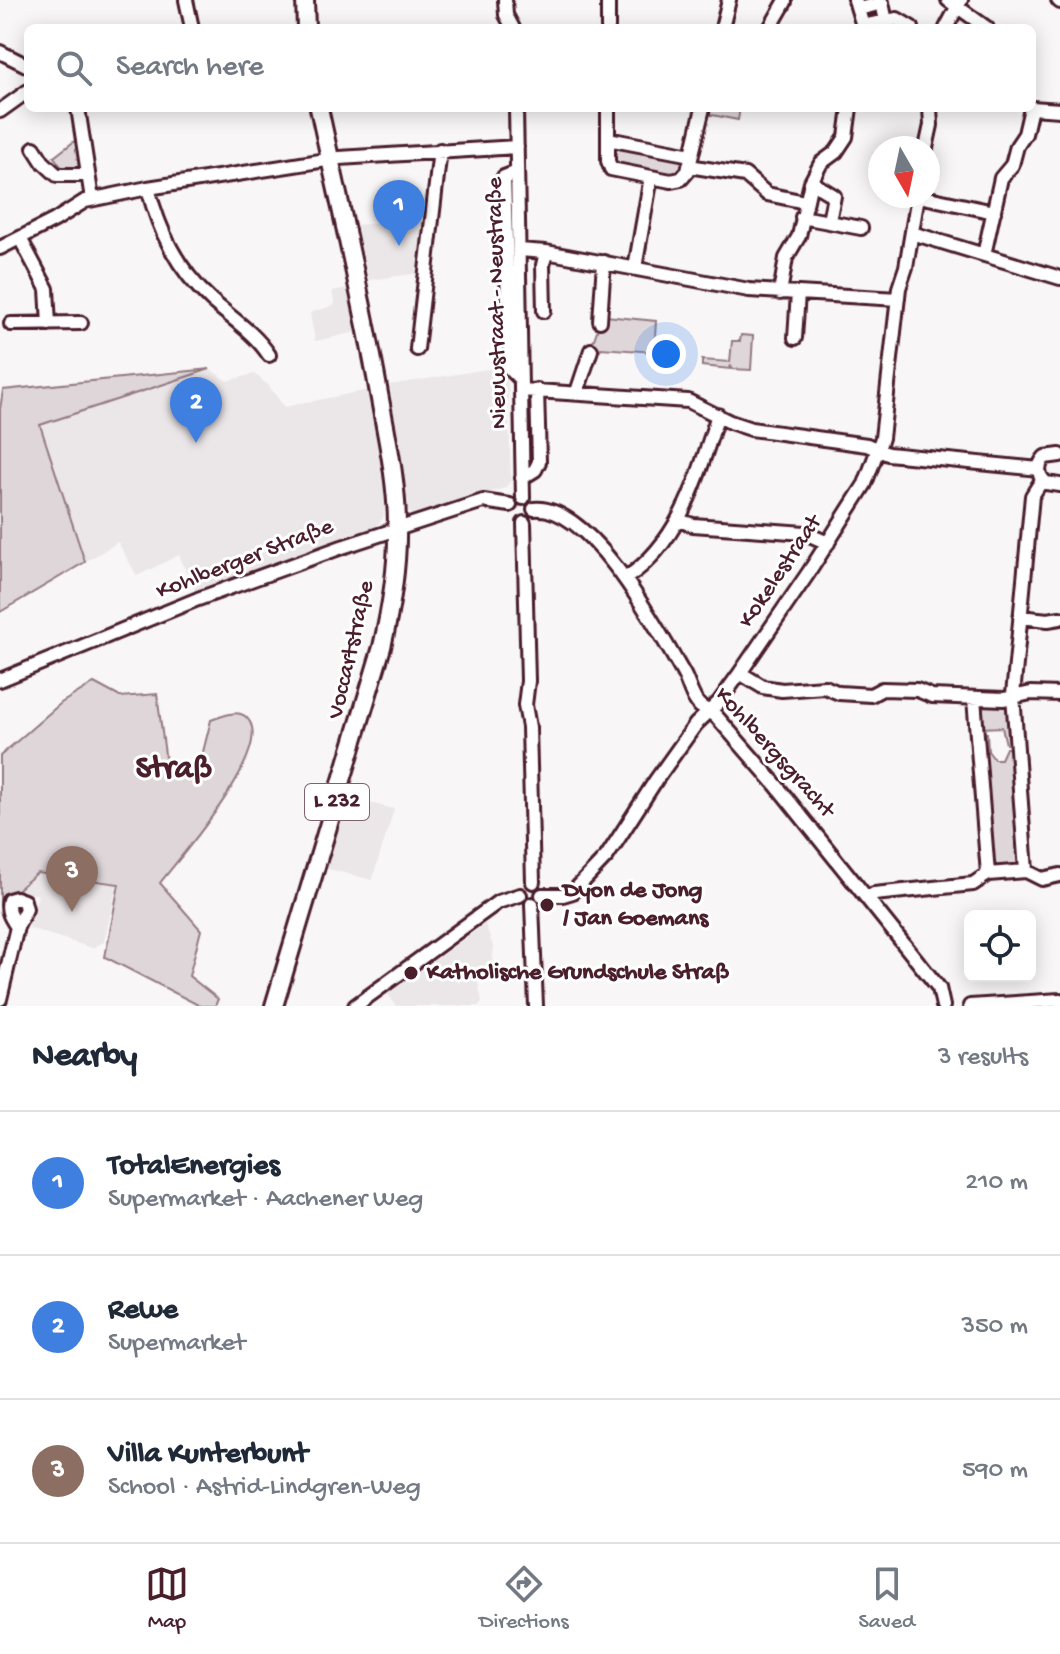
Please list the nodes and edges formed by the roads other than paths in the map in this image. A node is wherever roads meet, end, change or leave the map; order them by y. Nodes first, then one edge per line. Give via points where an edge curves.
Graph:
1 (186, 0) edge
2 (305, 0) edge
3 (608, 0) edge
4 (729, 0) edge
5 (506, 1) edge
6 (785, 2) dead end
7 (956, 2) edge
8 (857, 4) edge
9 (886, 21) junction
10 (191, 24) edge
11 (306, 24) edge
12 (511, 24) edge
13 (608, 24) edge
14 (723, 24) edge
15 (772, 24) edge
16 (862, 24) edge
17 (874, 24) edge
18 (905, 24) edge
19 (948, 24) edge
20 (982, 24) edge
21 (0, 52) edge
22 (24, 64) edge
23 (24, 94) edge
24 (1036, 108) edge
25 (1060, 110) edge
26 (0, 111) edge
27 (79, 112) edge
28 (320, 112) edge
29 (516, 112) edge
30 (608, 112) edge
31 (702, 112) edge
32 (847, 112) edge
33 (930, 112) edge
34 (1031, 112) edge
35 (929, 136) edge
36 (608, 139) junction
37 (517, 147) junction
38 (34, 148) dead end
39 (440, 150) junction
40 (330, 159) junction
41 (690, 161) junction
42 (517, 172) junction
43 (88, 175) junction
44 (651, 177) junction
45 (811, 182) junction
46 (148, 188) junction
47 (92, 199) junction
48 (940, 200) edge
49 (805, 202) junction
50 (917, 208) edge
51 (994, 212) junction
52 (802, 217) junction
53 (829, 221) junction
54 (861, 228) dead end
55 (912, 233) junction
56 (20, 238) junction
57 (0, 248) edge
58 (519, 250) junction
59 (546, 252) junction
60 (984, 255) junction
61 (604, 262) junction
62 (635, 268) junction
63 (1060, 278) edge
64 (780, 293) junction
65 (798, 293) junction
66 (898, 299) junction
67 (544, 311) dead end
68 (600, 321) dead end
69 (81, 323) dead end
70 (11, 324) dead end
71 (49, 324) junction
72 (795, 338) dead end
73 (417, 349) dead end
74 (591, 350) dead end
75 (269, 355) dead end
76 (521, 385) junction
77 (537, 390) junction
78 (577, 392) junction
79 (718, 415) junction
80 (879, 451) junction
81 (1060, 455) edge
82 (1041, 474) junction
83 (522, 478) junction
84 (1060, 485) edge
85 (523, 498) junction
86 (510, 505) junction
87 (534, 509) junction
88 (678, 520) junction
89 (524, 523) junction
90 (397, 528) junction
91 (828, 543) junction
92 (626, 578) junction
93 (1020, 617) junction
94 (1060, 618) edge
95 (740, 673) junction
96 (0, 680) edge
97 (1060, 694) edge
98 (1013, 695) junction
99 (974, 698) junction
100 (710, 710) junction
101 (1026, 871) junction
102 (988, 874) junction
103 (1060, 875) edge
104 (533, 882) junction
105 (520, 895) junction
106 (868, 898) junction
107 (537, 900) junction
108 (17, 927) dead end
109 (0, 999) edge
110 (1060, 1000) edge
111 (274, 1006) edge
112 (355, 1006) edge
113 (536, 1006) edge
114 (943, 1006) edge
115 (970, 1006) edge
116 (982, 1006) edge

1 - 10 street
2 - 11 main road
3 - 13 street
4 - 14 street
5 - 12 street
6 - 15 street
7 - 19 street
7 - 20 street
8 - 9 street via 882,3
8 - 16 street
9 - 17 street
9 - 18 street
21 - 22 street
23 - 26 street
24 - 25 street
27 - 43 street
28 - 40 main road, Voccartstraße / L 232
29 - 37 street, Nieuwstraat - Neustraße
30 - 36 street
31 - 41 street
32 - 45 street via 846,137
33 - 35 street
34 - 51 street via 1012,165 1001,178
36 - 41 street
36 - 44 street via 611,169
37 - 39 street
37 - 42 street, Nieuwstraat - Neustraße
38 - 43 street via 57,175
39 - 40 street
39 - 73 street
40 - 46 street
40 - 90 main road, Voccartstraße / L 232 via 392,465
41 - 44 street via 685,176 676,181
41 - 49 street via 745,175 767,194
42 - 58 street, Nieuwstraat - Neustraße
42 - 76 street via 504,177 510,369
43 - 47 street
44 - 62 street
45 - 49 street
45 - 53 street via 834,196
46 - 47 street
46 - 75 street via 165,238 184,272 259,339
47 - 56 street
48 - 51 street
49 - 52 street
50 - 55 street, Kokelestraat
51 - 60 street
52 - 53 street
52 - 64 street
53 - 54 street
55 - 60 street
55 - 66 street, Kokelestraat
56 - 57 street
56 - 71 street via 47,289
58 - 59 street
58 - 76 street, Nieuwstraat - Neustraße
59 - 61 street
59 - 67 street
60 - 63 street
61 - 62 street
61 - 68 street
62 - 64 street
64 - 65 street
65 - 66 street
65 - 72 street
66 - 80 street, Kokelestraat
69 - 71 street
70 - 71 street
74 - 78 street
76 - 77 street
76 - 83 street, Nieuwstraat - Neustraße
77 - 78 street
77 - 83 street via 539,462
78 - 79 street via 688,401
79 - 80 street via 766,433 867,445
79 - 88 street
80 - 82 street
80 - 91 street, Kokelestraat
81 - 82 street via 1045,457
82 - 84 street via 1050,485
82 - 93 street via 1032,496
83 - 85 street, Nieuwstraat - Neustraße
85 - 86 street
85 - 87 street
86 - 89 street via 511,518
86 - 90 street, Kohlberger Straße via 483,501
87 - 89 street
87 - 92 street, Kohlbergsgracht via 556,512 577,526
88 - 91 street via 805,533
88 - 92 street via 648,562
89 - 104 street
90 - 96 street, Kohlberger Straße via 198,599
90 - 111 main road, Voccartstraße / L 232 via 382,647
91 - 95 street, Kokelestraat
92 - 100 street, Kohlbergsgracht via 700,706
93 - 94 street
93 - 98 street
95 - 99 street via 770,689 825,687 871,695 882,689 917,690
95 - 100 street, Kokelestraat
97 - 98 street
98 - 99 street
98 - 101 street
99 - 102 street
100 - 106 street, Kohlbergsgracht
100 - 107 street, Kokelestraat via 607,856 573,892
101 - 102 street
101 - 103 street via 1042,879
102 - 106 street via 973,884
104 - 105 street via 523,885
104 - 107 street via 541,887
105 - 107 street via 525,902
105 - 112 street via 498,902
106 - 114 street, Kohlbergsgracht via 939,988
107 - 113 street
108 - 109 street
110 - 116 street
115 - 116 street

